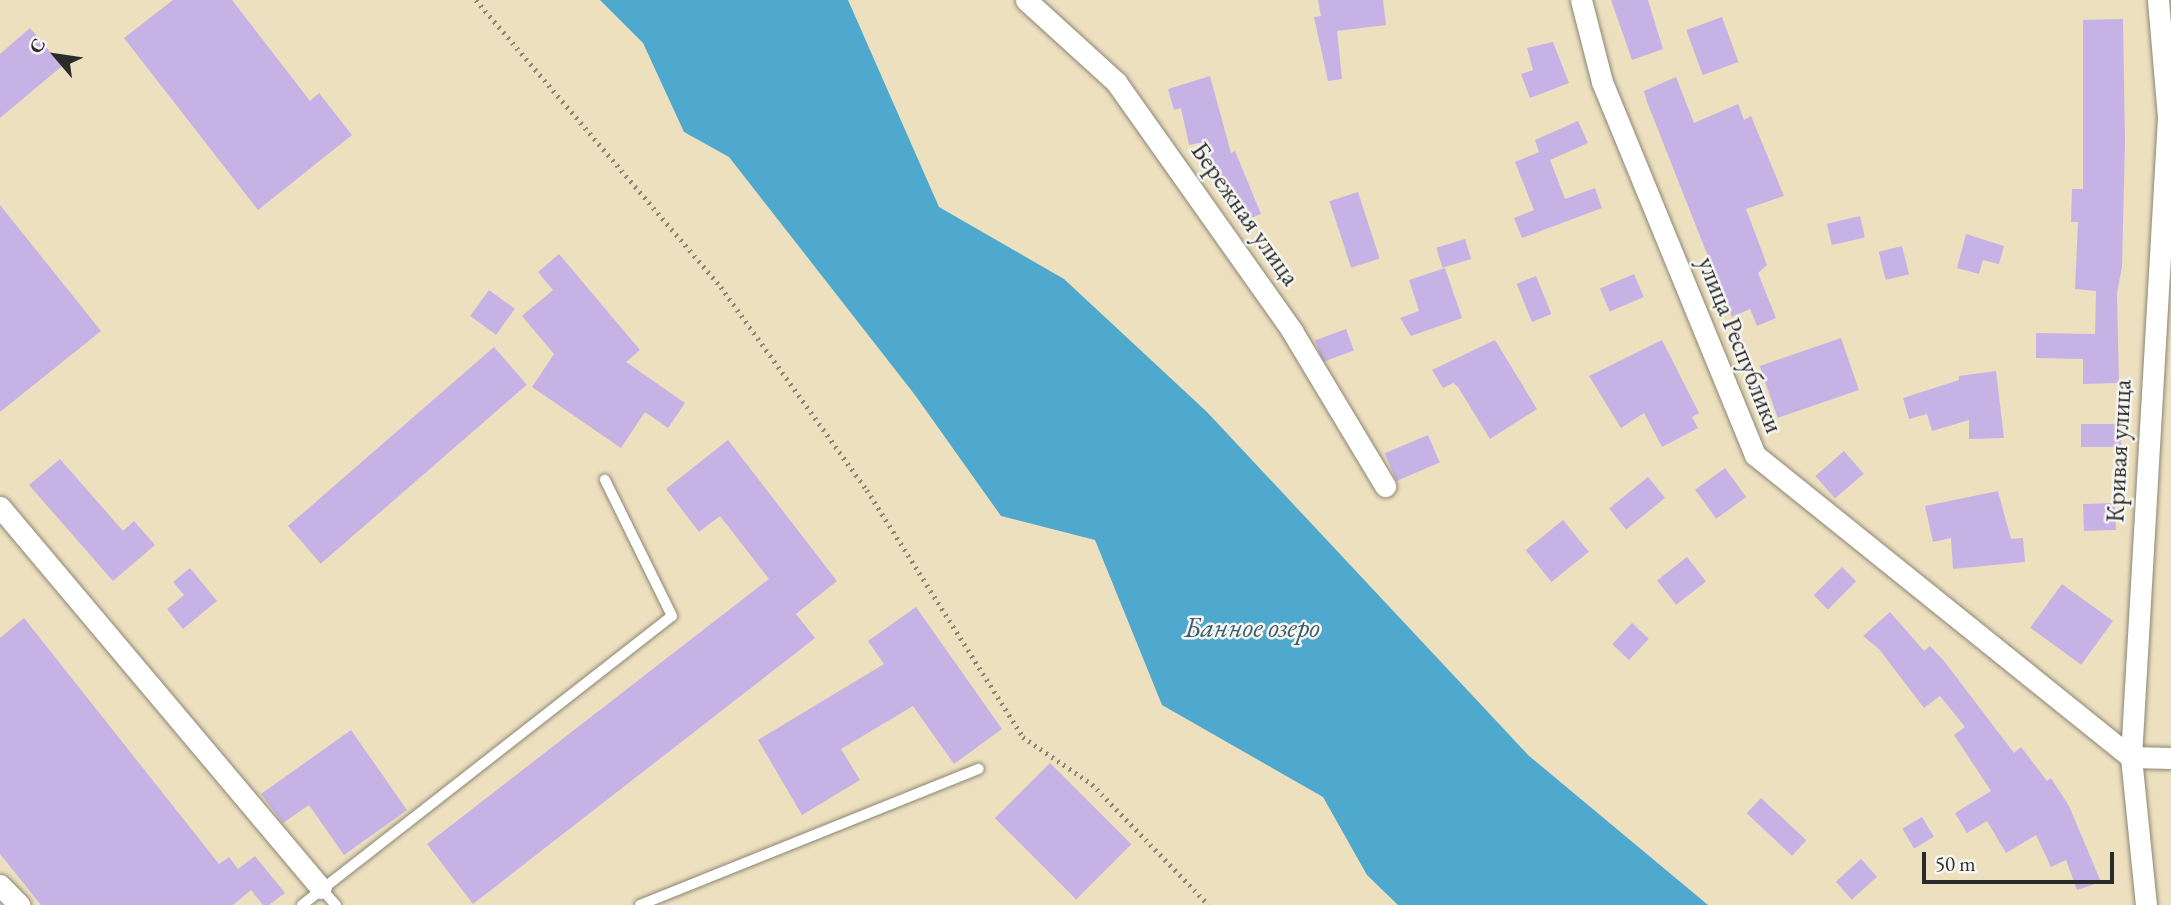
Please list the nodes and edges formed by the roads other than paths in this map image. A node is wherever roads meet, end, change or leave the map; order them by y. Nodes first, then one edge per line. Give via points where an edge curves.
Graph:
1 (1026, 0) edge
2 (1581, 0) edge
3 (2158, 0) edge
4 (2162, 365) edge
5 (605, 480) dead end
6 (1385, 486) dead end
7 (0, 506) edge
8 (2131, 757) junction
9 (2171, 758) edge
10 (979, 768) dead end
11 (0, 886) edge
12 (321, 888) junction
13 (19, 905) edge
14 (302, 905) edge
15 (336, 905) edge
16 (640, 905) edge
17 (2146, 905) edge

1 - 6 street, Бережная улица via 1116,82 1292,331
2 - 8 street, улица Республики via 1602,82 1755,455
3 - 4 street, Кривая улица via 2168,117
4 - 8 street, Кривая улица
5 - 12 lane via 672,616
7 - 12 street
8 - 9 street
8 - 17 street, Кривая улица
10 - 16 lane
11 - 13 street
12 - 14 lane
12 - 15 lane

